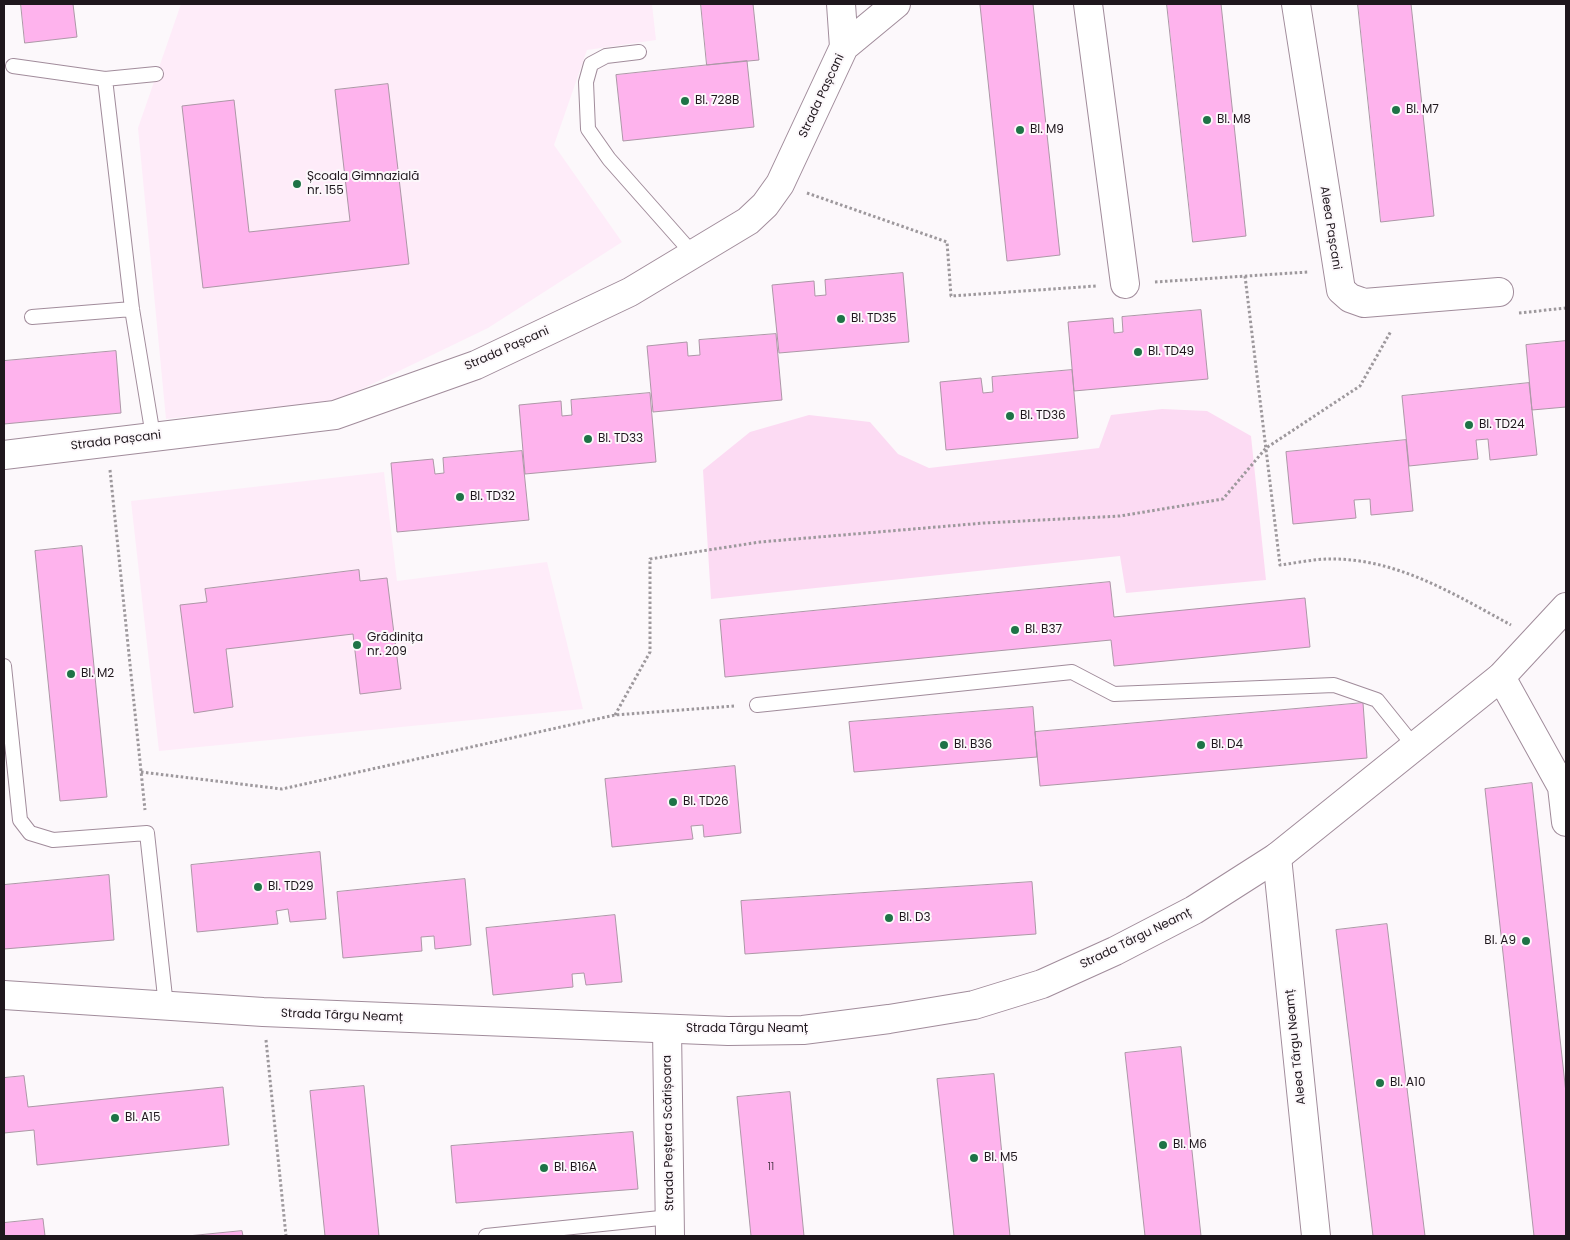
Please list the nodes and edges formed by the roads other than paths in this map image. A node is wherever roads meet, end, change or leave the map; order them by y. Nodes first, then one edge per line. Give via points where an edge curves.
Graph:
1 (841, 4) edge
2 (896, 4) edge
3 (1088, 4) edge
4 (1296, 4) edge
5 (844, 47) junction
6 (639, 52) dead end
7 (13, 66) dead end
8 (156, 74) dead end
9 (105, 79) junction
10 (693, 254) junction
11 (1125, 284) road end
12 (1504, 303) road end
13 (132, 309) junction
14 (32, 317) dead end
15 (153, 436) junction
16 (4, 455) edge
17 (1566, 607) edge
18 (4, 666) edge
19 (1501, 677) junction
20 (757, 705) road end
21 (1414, 746) junction
22 (1566, 822) edge
23 (1277, 857) junction
24 (4, 995) edge
25 (166, 1006) junction
26 (667, 1029) junction
27 (670, 1227) edge
28 (486, 1236) edge
29 (1316, 1236) edge

1 - 5 street, Strada Pașcani
2 - 5 street
3 - 11 street
4 - 12 street, Aleea Pașcani via 1341,290 1350,298 1364,303
5 - 10 street, Strada Pașcani via 780,184 766,205 748,221
6 - 10 lane via 606,56 591,64 586,82 588,129 609,159
7 - 9 lane
8 - 9 lane
9 - 13 lane
10 - 15 street, Strada Pașcani via 630,292 476,365 335,415
13 - 14 lane
13 - 15 lane
15 - 16 street, Strada Pașcani
17 - 19 street, Strada Târgu Neamț
18 - 25 lane via 20,820 30,833 53,840 147,834
19 - 21 street, Strada Târgu Neamț
19 - 22 street via 1562,787
20 - 21 lane via 1072,672 1114,694 1334,685 1377,700
21 - 23 street, Strada Târgu Neamț
23 - 26 street, Strada Târgu Neamț via 1194,910 1115,951 1042,984 974,1005 889,1020 803,1030
23 - 29 street, Aleea Târgu Neamț
24 - 25 street, Strada Târgu Neamț
25 - 26 street, Strada Târgu Neamț
26 - 27 street, Strada Peștera Scărișoara
27 - 28 lane

